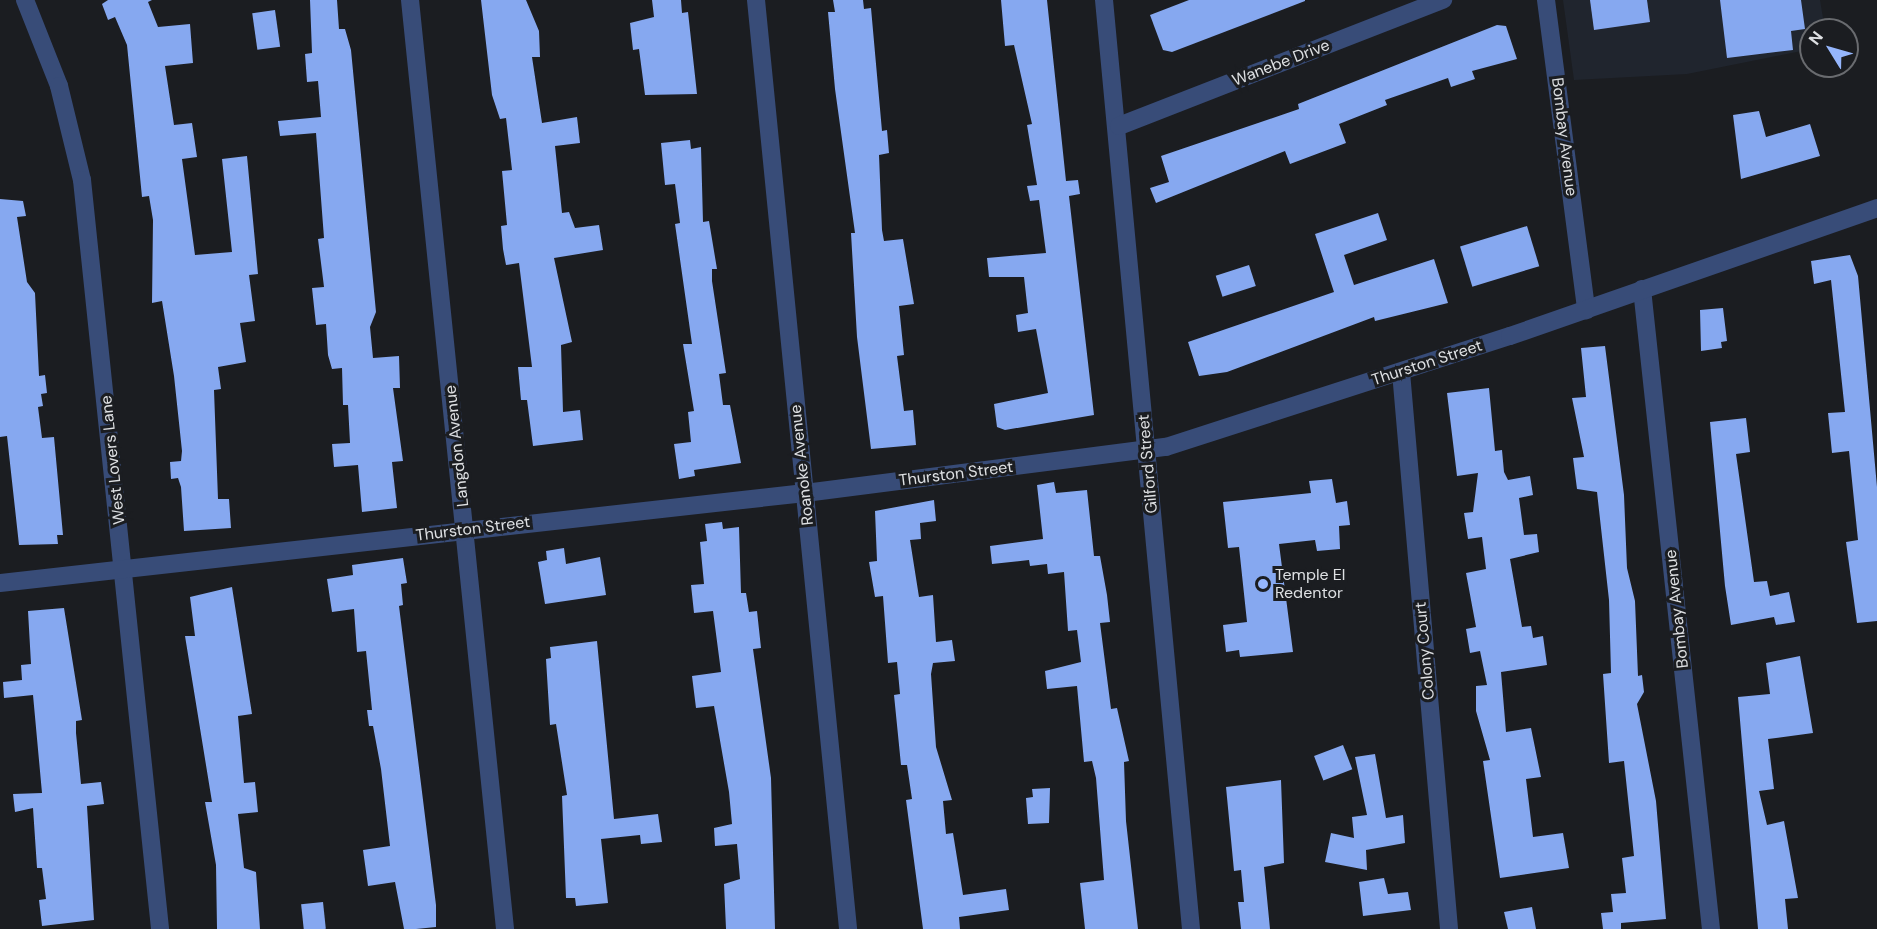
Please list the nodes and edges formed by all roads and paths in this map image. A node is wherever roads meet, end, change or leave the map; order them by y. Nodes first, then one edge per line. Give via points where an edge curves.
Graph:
1 (25, 0) edge
2 (410, 0) edge
3 (756, 0) edge
4 (1104, 0) edge
5 (1443, 0) edge
6 (1546, 0) edge
7 (1119, 126) junction
8 (1877, 208) edge
9 (1642, 289) junction
10 (1586, 309) junction
11 (1401, 372) junction
12 (1146, 450) junction
13 (805, 493) junction
14 (465, 530) junction
15 (125, 569) junction
16 (0, 583) edge
17 (160, 929) edge
18 (506, 929) edge
19 (848, 929) edge
20 (1191, 929) edge
21 (1449, 929) edge
22 (1711, 929) edge

1 - 15 street, West Lovers Lane via 60,86 81,171
2 - 14 street, Langdon Avenue
3 - 13 street, Roanoke Avenue
4 - 7 street, Gilford Street
5 - 7 street, Wanebe Drive
6 - 10 street, Bombay Avenue
7 - 12 street, Gilford Street
8 - 9 street, Thurston Street
9 - 10 street, Thurston Street
9 - 22 street, Bombay Avenue
10 - 11 street, Thurston Street
11 - 12 street, Thurston Street via 1206,437
11 - 21 street, Colony Court
12 - 13 street, Thurston Street
12 - 20 street, Gilford Street
13 - 14 street, Thurston Street
13 - 19 street, Roanoke Avenue
14 - 15 street, Thurston Street
14 - 18 street, Langdon Avenue
15 - 16 street, Thurston Street
15 - 17 street, West Lovers Lane

